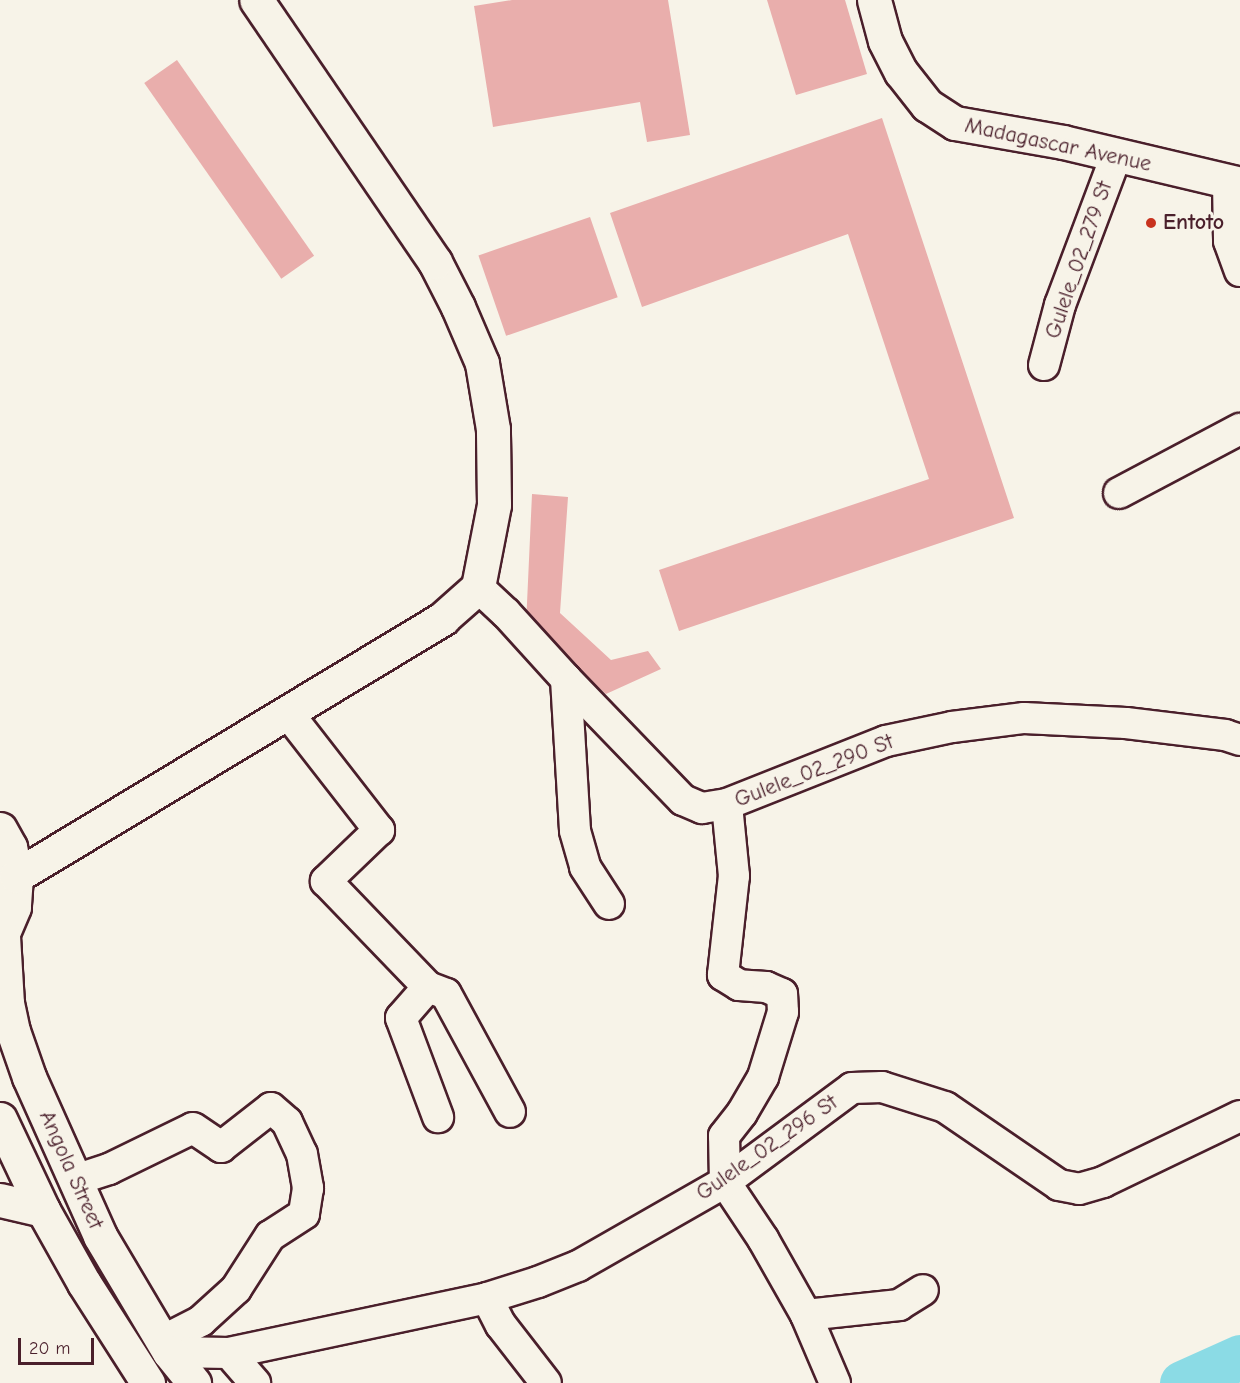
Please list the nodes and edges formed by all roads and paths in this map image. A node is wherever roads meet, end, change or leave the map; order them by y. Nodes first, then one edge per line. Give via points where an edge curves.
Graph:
1 (256, 0) edge
2 (874, 0) edge
3 (1116, 156) junction
4 (1234, 183) edge
5 (1240, 271) edge
6 (1044, 365) dead end
7 (1240, 429) edge
8 (1119, 493) dead end
9 (478, 587) junction
10 (566, 679) junction
11 (287, 712) junction
12 (1240, 740) edge
13 (727, 804) junction
14 (0, 829) edge
15 (16, 876) junction
16 (609, 904) dead end
17 (2, 938) edge
18 (428, 987) junction
19 (510, 1112) dead end
20 (1240, 1116) edge
21 (438, 1117) dead end
22 (0, 1119) edge
23 (75, 1179) junction
24 (725, 1182) junction
25 (0, 1200) edge
26 (43, 1210) junction
27 (923, 1290) dead end
28 (487, 1298) junction
29 (806, 1315) junction
30 (166, 1346) junction
31 (229, 1353) junction
32 (148, 1383) edge
33 (194, 1383) edge
34 (255, 1383) edge
35 (546, 1383) edge
36 (835, 1383) edge

1 - 9 main road via 435,262 482,363 493,429 494,505
2 - 3 main road, Madagascar Avenue via 885,40 901,72 927,105 955,123 1063,142
3 - 4 main road, Madagascar Avenue
3 - 6 street, Gulele_02_279 St via 1060,305
4 - 5 street via 1229,241
7 - 8 street
9 - 10 street, Gulele_02_290 St
9 - 11 main road via 443,618
10 - 13 street, Gulele_02_290 St via 683,800 702,808
10 - 16 street via 575,831 585,867
11 - 15 main road
11 - 18 street via 379,830 326,881
12 - 13 street, Gulele_02_290 St via 1126,723 1024,718 886,741
13 - 24 street via 734,876 723,975 739,985 766,987 782,994 783,1012 763,1077 724,1136
14 - 15 main road via 10,847
15 - 17 main road via 14,907
17 - 23 main road, Angola Street via 13,1031 29,1077
18 - 19 street via 446,994
18 - 21 street via 401,1018
20 - 24 street, Gulele_02_296 St via 1103,1182 1079,1189 1059,1185 945,1107 882,1087 852,1088
22 - 26 main road
23 - 30 main road, Angola Street via 100,1236
23 - 30 street via 109,1169 193,1128 221,1147 271,1108 287,1122 302,1154 308,1188 304,1214 270,1236 236,1289
24 - 28 street, Gulele_02_296 St via 578,1266
24 - 29 street
25 - 26 main road
26 - 32 main road
27 - 29 street via 899,1305
28 - 31 street, Gulele_02_296 St
28 - 35 street via 501,1325
29 - 36 street
30 - 31 street, Gulele_02_296 St
30 - 33 main road, Angola Street
31 - 34 street

